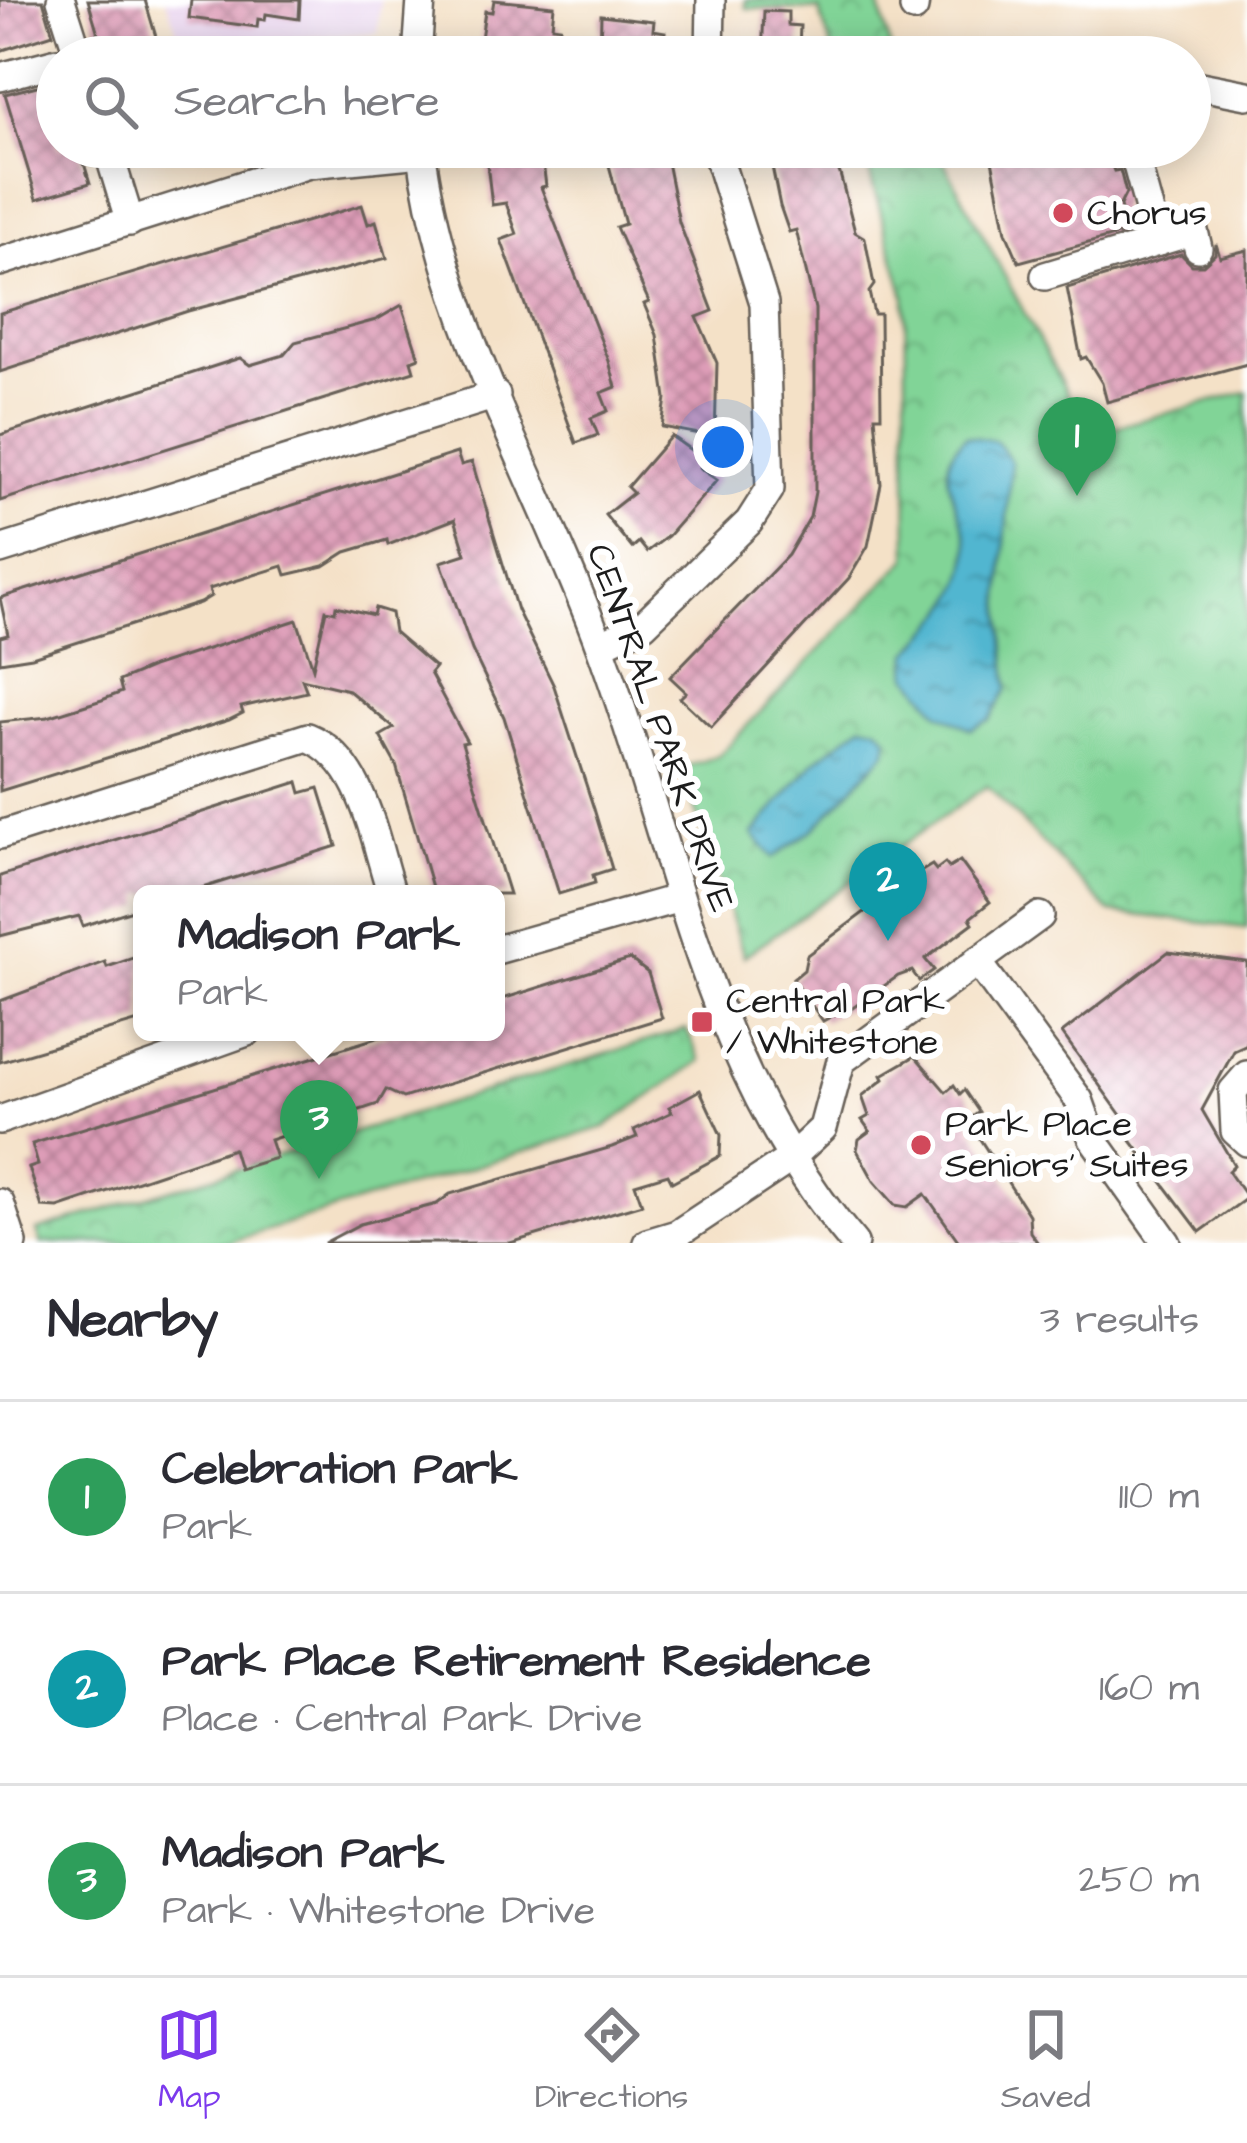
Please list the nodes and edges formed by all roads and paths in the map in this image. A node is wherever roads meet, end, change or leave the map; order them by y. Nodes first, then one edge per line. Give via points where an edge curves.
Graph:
1 (61, 0) edge
2 (421, 0) edge
3 (710, 0) edge
4 (71, 36) edge
5 (418, 36) edge
6 (710, 36) edge
7 (36, 68) edge
8 (0, 77) edge
9 (1211, 88) edge
10 (1247, 94) edge
11 (113, 168) edge
12 (297, 168) edge
13 (426, 168) edge
14 (722, 168) edge
15 (1138, 168) edge
16 (130, 222) junction
17 (1158, 242) junction
18 (1198, 248) dead end
19 (0, 262) edge
20 (1045, 276) dead end
21 (496, 395) junction
22 (0, 550) edge
23 (600, 645) junction
24 (0, 835) edge
25 (389, 885) edge
26 (680, 898) junction
27 (1040, 916) dead end
28 (505, 947) edge
29 (977, 961) junction
30 (222, 1041) edge
31 (1247, 1075) edge
32 (0, 1120) edge
33 (1247, 1142) edge
34 (790, 1159) junction
35 (0, 1203) edge
36 (13, 1243) edge
37 (647, 1243) edge
38 (854, 1243) edge
39 (1167, 1243) edge

1 - 4 street
2 - 5 street
3 - 6 street
7 - 8 street
9 - 10 street
11 - 16 street
12 - 16 street
13 - 21 street, CENTRAL PARK DRIVE via 448,270
14 - 23 street via 764,302 770,489 749,522 650,619
15 - 17 street
16 - 19 street
17 - 18 street via 1194,231
17 - 20 street via 1076,274
21 - 22 street
21 - 23 street, CENTRAL PARK DRIVE
23 - 26 street, CENTRAL PARK DRIVE
24 - 25 street via 308,736 349,768
26 - 28 street
26 - 34 street, CENTRAL PARK DRIVE via 746,1081
27 - 29 street
29 - 34 street via 841,1060 823,1128
29 - 39 street via 1079,1100 1093,1139
30 - 32 street
31 - 33 street via 1233,1091 1234,1131
34 - 37 street via 676,1234
34 - 38 street, CENTRAL PARK DRIVE
35 - 36 street

